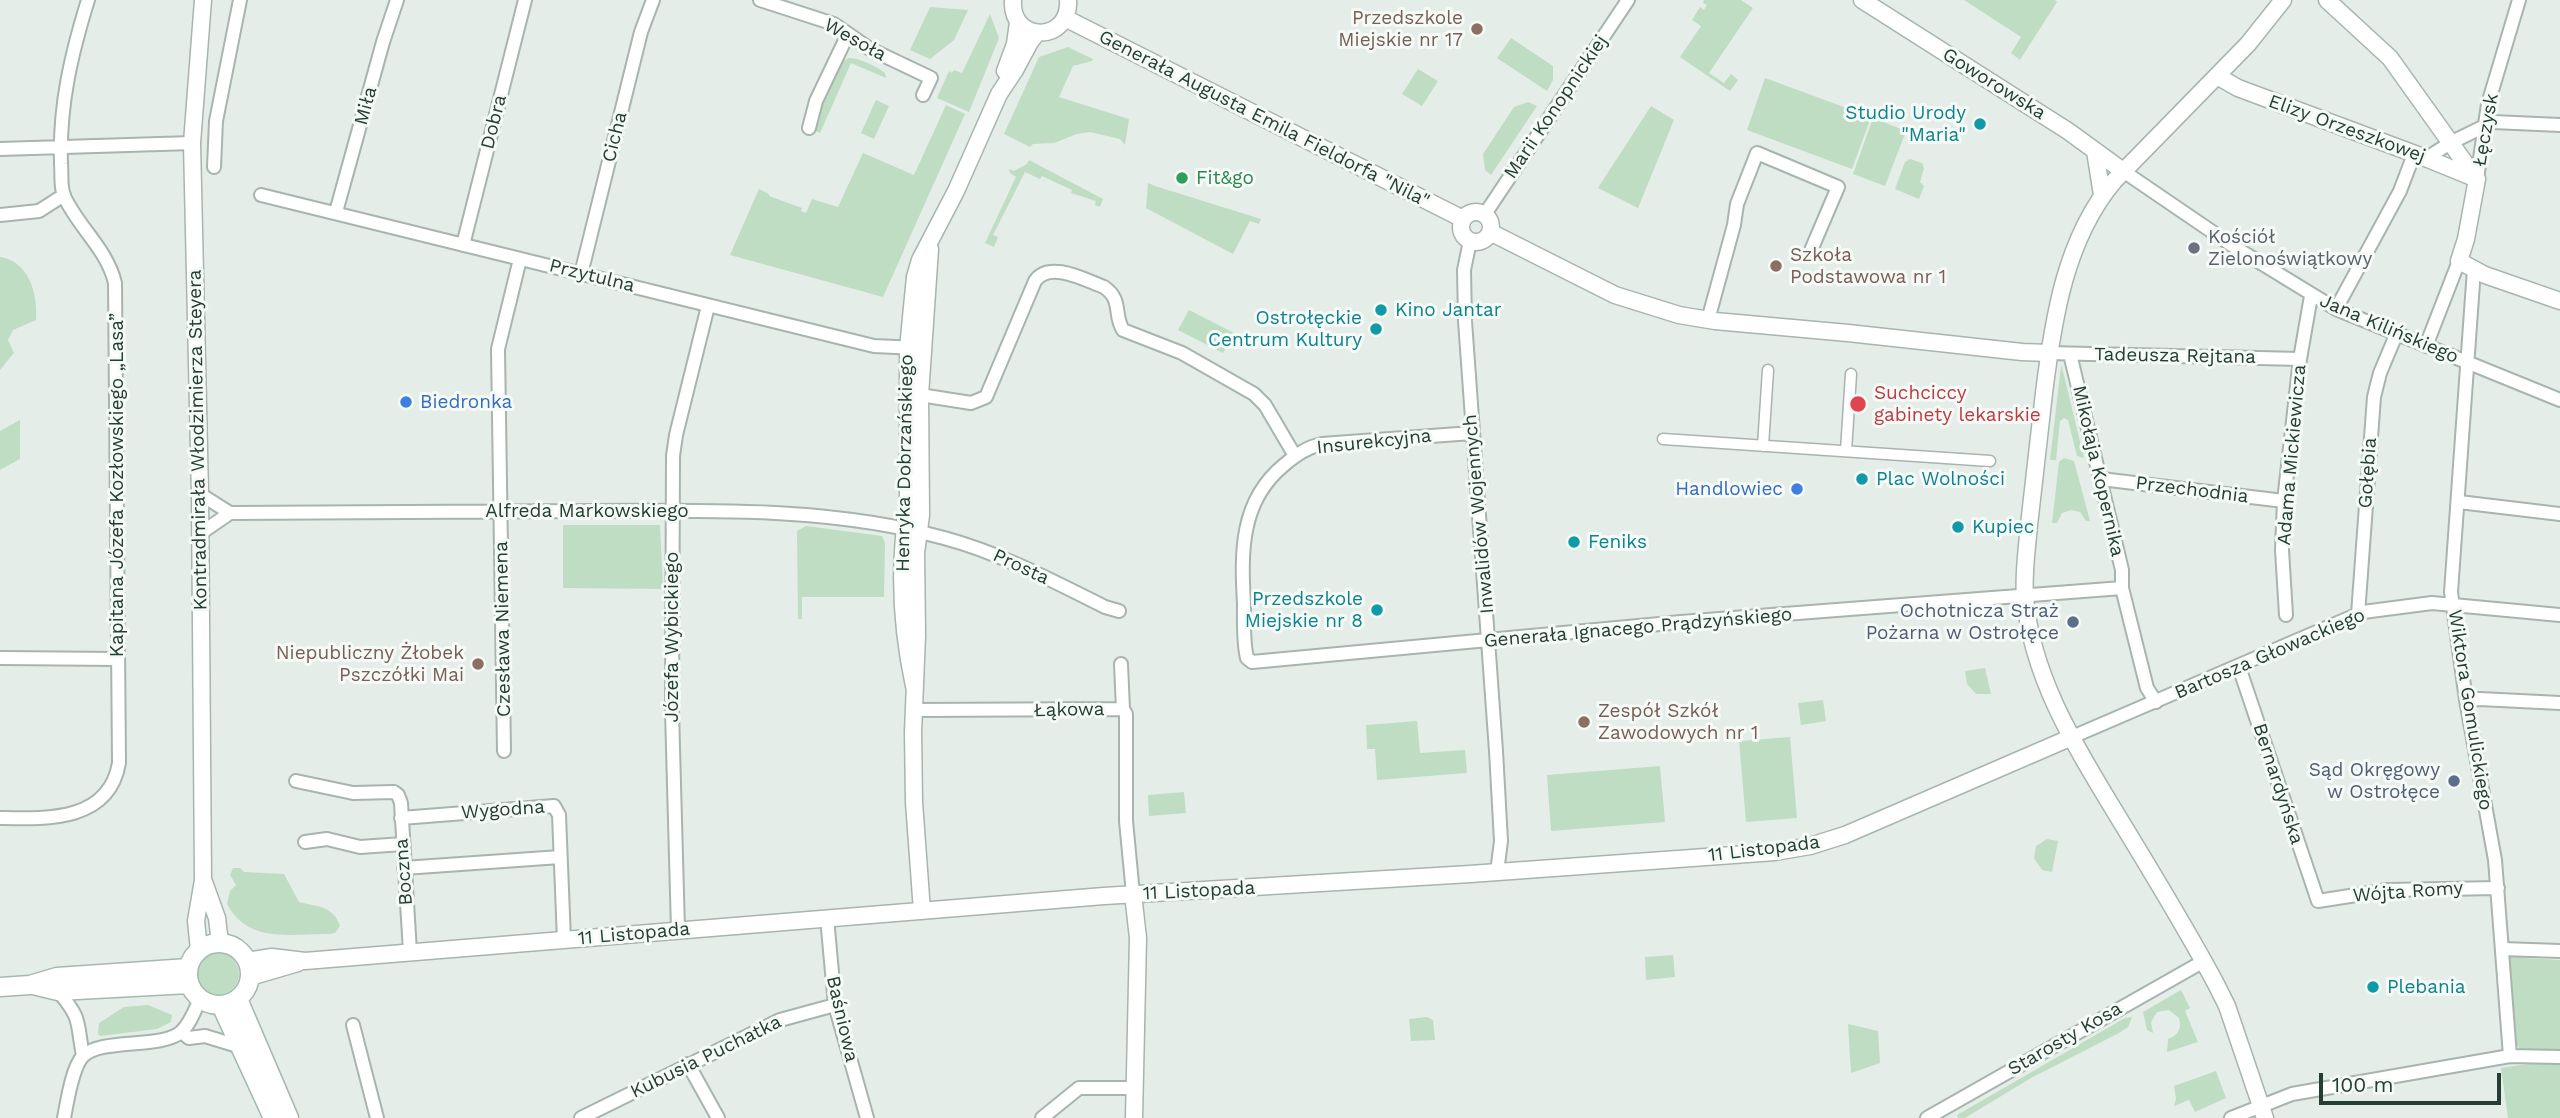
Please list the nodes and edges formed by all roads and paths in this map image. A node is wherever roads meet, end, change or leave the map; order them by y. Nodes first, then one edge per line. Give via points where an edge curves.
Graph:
1 (88, 0) edge
2 (203, 0) edge
3 (240, 0) edge
4 (397, 0) edge
5 (525, 0) edge
6 (653, 0) edge
7 (760, 0) edge
8 (1012, 0) edge
9 (1068, 0) edge
10 (1628, 0) edge
11 (1862, 0) edge
12 (2283, 0) edge
13 (2327, 0) edge
14 (2519, 0) edge
15 (1065, 18) junction
16 (1018, 22) junction
17 (1037, 33) junction
18 (848, 34) junction
19 (2217, 76) junction
20 (999, 94) junction
21 (923, 95) dead end
22 (2484, 125) junction
23 (2560, 125) edge
24 (809, 128) dead end
25 (2450, 143) junction
26 (192, 144) junction
27 (61, 148) junction
28 (0, 149) edge
29 (2095, 151) junction
30 (2421, 156) junction
31 (214, 167) dead end
32 (2123, 171) junction
33 (2477, 179) junction
34 (64, 195) junction
35 (261, 195) dead end
36 (2102, 195) junction
37 (336, 212) junction
38 (0, 215) edge
39 (1485, 215) junction
40 (1463, 219) junction
41 (1490, 232) junction
42 (1470, 241) junction
43 (463, 245) junction
44 (1812, 248) dead end
45 (520, 259) junction
46 (2459, 261) junction
47 (2474, 270) junction
48 (581, 274) junction
49 (2311, 296) junction
50 (2560, 301) edge
51 (708, 306) junction
52 (2336, 309) junction
53 (1708, 320) junction
54 (2396, 335) junction
55 (2426, 346) junction
56 (916, 348) junction
57 (2049, 353) junction
58 (2070, 354) junction
59 (2300, 359) junction
60 (2469, 363) junction
61 (1768, 370) dead end
62 (1851, 374) dead end
63 (920, 395) junction
64 (2560, 400) edge
65 (1472, 433) junction
66 (1663, 439) dead end
67 (1763, 446) junction
68 (1846, 451) junction
69 (1295, 456) junction
70 (1990, 461) dead end
71 (2101, 479) junction
72 (200, 494) junction
73 (2284, 501) junction
74 (2459, 502) junction
75 (673, 511) junction
76 (501, 512) junction
77 (230, 513) junction
78 (2560, 514) edge
79 (912, 531) junction
80 (201, 533) junction
81 (2122, 589) junction
82 (2024, 595) junction
83 (2453, 604) junction
84 (1119, 611) dead end
85 (2358, 614) junction
86 (2286, 615) dead end
87 (2560, 615) edge
88 (1489, 640) junction
89 (0, 658) edge
90 (118, 659) junction
91 (1252, 662) joint
92 (1121, 664) dead end
93 (2239, 667) junction
94 (2466, 700) junction
95 (2156, 702) junction
96 (2560, 703) edge
97 (1123, 709) junction
98 (913, 710) junction
99 (2072, 737) junction
100 (504, 751) dead end
101 (296, 781) dead end
102 (0, 818) edge
103 (401, 818) junction
104 (305, 842) dead end
105 (402, 844) junction
106 (560, 857) junction
107 (404, 868) junction
108 (1497, 872) junction
109 (203, 880) junction
110 (2498, 888) junction
111 (1133, 894) junction
112 (2318, 901) joint
113 (922, 911) junction
114 (827, 918) junction
115 (678, 930) junction
116 (564, 940) junction
117 (220, 943) junction
118 (2502, 949) junction
119 (199, 950) junction
120 (2560, 951) edge
121 (410, 952) junction
122 (2204, 961) junction
123 (249, 969) junction
124 (189, 976) junction
125 (30, 985) junction
126 (0, 987) edge
127 (58, 991) junction
128 (201, 999) junction
129 (230, 1002) junction
130 (835, 1005) junction
131 (354, 1025) dead end
132 (180, 1032) junction
133 (241, 1047) junction
134 (83, 1056) junction
135 (2510, 1056) junction
136 (2560, 1057) edge
137 (688, 1063) junction
138 (1136, 1088) junction
139 (2263, 1111) edge
140 (64, 1118) edge
141 (274, 1118) edge
142 (289, 1118) edge
143 (377, 1118) edge
144 (581, 1118) edge
145 (719, 1118) edge
146 (867, 1118) edge
147 (1042, 1118) edge
148 (1135, 1118) edge
149 (1927, 1118) edge
150 (2231, 1118) edge

1 - 27 street, Kapitana Józefa Kozłowskiego „Lasa” via 67,73
2 - 26 street, Kontradmirała Włodzimierza Steyera
3 - 31 street via 216,121
4 - 37 street, Miła
5 - 43 street, Dobra
6 - 48 street, Cicha
7 - 18 street, Wesoła via 834,24
8 - 16 street
9 - 15 street
10 - 39 street, Marii Konopnickiej
11 - 29 street, Goworowska
12 - 19 street, Mikołaja Kopernika
13 - 25 street via 2390,58
14 - 22 street, Łęczysk
15 - 17 street via 1053,30
15 - 40 street, Generała Augusta Emila Fieldorfa "Nila"
16 - 17 street
16 - 20 street, Henryka Dobrzańskiego
17 - 20 street, Henryka Dobrzańskiego
18 - 21 street, Wesoła via 931,78
18 - 24 street via 816,101
19 - 30 street, Elizy Orzeszkowej via 2238,88
19 - 32 street, Mikołaja Kopernika
20 - 56 street, Henryka Dobrzańskiego via 931,243
22 - 23 street
22 - 25 street
22 - 33 street, Łęczysk
25 - 30 street
25 - 33 street
26 - 27 street
26 - 72 street, Kontradmirała Włodzimierza Steyera
27 - 28 street
27 - 34 street, Kapitana Józefa Kozłowskiego „Lasa”
29 - 32 street, Goworowska
29 - 36 street
30 - 33 street, Elizy Orzeszkowej
30 - 52 street
32 - 36 street, Mikołaja Kopernika
32 - 49 street, Jana Kilińskiego
33 - 46 street, Łęczysk
34 - 38 street via 39,211
34 - 90 street, Kapitana Józefa Kozłowskiego „Lasa” via 105,257 116,283
35 - 37 street, Przytulna
36 - 57 street, Mikołaja Kopernika via 2072,258
37 - 43 street, Przytulna
39 - 40 street via 1473,212
39 - 41 street
40 - 42 street via 1462,231
41 - 42 street via 1480,241
41 - 53 street via 1615,295
42 - 65 street, Inwalidów Wojennych via 1464,270
43 - 45 street, Przytulna
44 - 53 street via 1838,187 1757,153 1737,204
45 - 48 street, Przytulna
45 - 76 street, Czesława Niemena via 498,349
46 - 47 street
46 - 55 street
47 - 50 street
47 - 60 street, Wiktora Gomulickiego
48 - 51 street, Przytulna
49 - 52 street, Jana Kilińskiego
49 - 59 street, Adama Mickiewicza
51 - 56 street, Przytulna via 874,346
51 - 75 street, Józefa Wybickiego via 676,435
52 - 54 street, Jana Kilińskiego
53 - 57 street
54 - 55 street, Jana Kilińskiego
54 - 85 street, Gołębia via 2374,397
55 - 60 street, Jana Kilińskiego
56 - 63 street, Henryka Dobrzańskiego
56 - 79 street, Henryka Dobrzańskiego via 908,506
57 - 58 street, Tadeusza Rejtana
57 - 82 street, Mikołaja Kopernika
58 - 59 street, Tadeusza Rejtana
58 - 71 street, Mikołaja Kopernika
59 - 73 street, Adama Mickiewicza
60 - 64 street, Jana Kilińskiego
60 - 74 street, Wiktora Gomulickiego
61 - 67 street
62 - 68 street
63 - 69 street via 971,403 986,397 1035,281 1042,272 1052,270 1111,291 1123,330 1182,353 1254,394
63 - 79 street, Henryka Dobrzańskiego
65 - 69 street, Insurekcyjna via 1322,444
65 - 88 street, Inwalidów Wojennych
66 - 67 street
67 - 68 street
68 - 70 street
69 - 91 street, Insurekcyjna via 1265,484 1245,530 1246,653
71 - 73 street, Przechodnia
71 - 81 street, Mikołaja Kopernika
72 - 77 street
72 - 80 street, Kontradmirała Włodzimierza Steyera
73 - 86 street, Adama Mickiewicza
74 - 78 street
74 - 83 street, Wiktora Gomulickiego
75 - 76 street, Alfreda Markowskiego
75 - 79 street, Alfreda Markowskiego via 771,511
75 - 115 street, Józefa Wybickiego
76 - 77 street, Alfreda Markowskiego
76 - 100 street, Czesława Niemena
77 - 80 street
79 - 84 street, Prosta via 984,551
79 - 98 street, Henryka Dobrzańskiego via 917,635
80 - 109 street, Kontradmirała Włodzimierza Steyera
81 - 82 street
81 - 95 street, Mikołaja Kopernika via 2147,688
82 - 88 street, Generała Ignacego Prądzyńskiego
82 - 99 street, Mikołaja Kopernika via 2036,655
83 - 85 street, Bartosza Głowackiego
83 - 87 street, Bartosza Głowackiego
83 - 94 street, Wiktora Gomulickiego
85 - 93 street, Bartosza Głowackiego
88 - 91 street, Generała Ignacego Prądzyńskiego
88 - 108 street, Inwalidów Wojennych via 1501,841
89 - 90 street
90 - 102 street, Kapitana Józefa Kozłowskiego „Lasa” via 117,774 107,792 72,814
92 - 97 street
93 - 95 street, Bartosza Głowackiego
93 - 112 street, Bernardyńska
94 - 96 street
94 - 110 street, Wiktora Gomulickiego
95 - 99 street, Bartosza Głowackiego
97 - 98 street, Łąkowa
97 - 111 street, Łąkowa
98 - 113 street, Henryka Dobrzańskiego
99 - 108 street, 11 Listopada via 1811,846
99 - 122 street, Mikołaja Kopernika
101 - 103 street, Boczna via 353,793 396,793
103 - 105 street, Boczna
103 - 106 street, Wygodna via 554,806 559,815
104 - 105 street via 327,839 360,847
105 - 107 street, Boczna
106 - 107 street
106 - 116 street, Wygodna
107 - 121 street, Boczna
108 - 111 street, 11 Listopada
109 - 117 street, Kontradmirała Włodzimierza Steyera via 217,918
109 - 119 street, Kontradmirała Włodzimierza Steyera via 196,921
110 - 112 street, Wójta Romy via 2388,890
110 - 118 street, Wiktora Gomulickiego
111 - 113 street, 11 Listopada
111 - 138 street via 1138,938
113 - 114 street, 11 Listopada
114 - 115 street, 11 Listopada
114 - 130 street, Baśniowa
115 - 116 street, 11 Listopada
116 - 121 street, 11 Listopada
117 - 119 main road
117 - 123 main road via 236,948
118 - 120 street
118 - 135 street, Wiktora Gomulickiego
119 - 124 main road via 192,958
121 - 123 street, 11 Listopada via 305,961 272,957
122 - 139 street, Mikołaja Kopernika via 2227,1006
122 - 149 street, Starosty Kosa
123 - 129 main road via 244,993
124 - 125 main road via 57,977
124 - 127 main road
124 - 128 main road
125 - 126 main road
125 - 127 main road
127 - 134 street via 76,1015
128 - 129 main road via 210,1004
128 - 132 street
129 - 133 main road
129 - 142 main road
130 - 137 street, Kubusia Puchatka via 780,1020
130 - 146 street, Baśniowa
131 - 143 street
132 - 133 street via 189,1038 205,1036
132 - 134 street via 168,1038 95,1049
133 - 141 main road
134 - 140 street
135 - 136 street
135 - 139 street via 2292,1094
137 - 144 street, Kubusia Puchatka
137 - 145 street
138 - 147 street via 1079,1088
138 - 148 street
139 - 150 street

